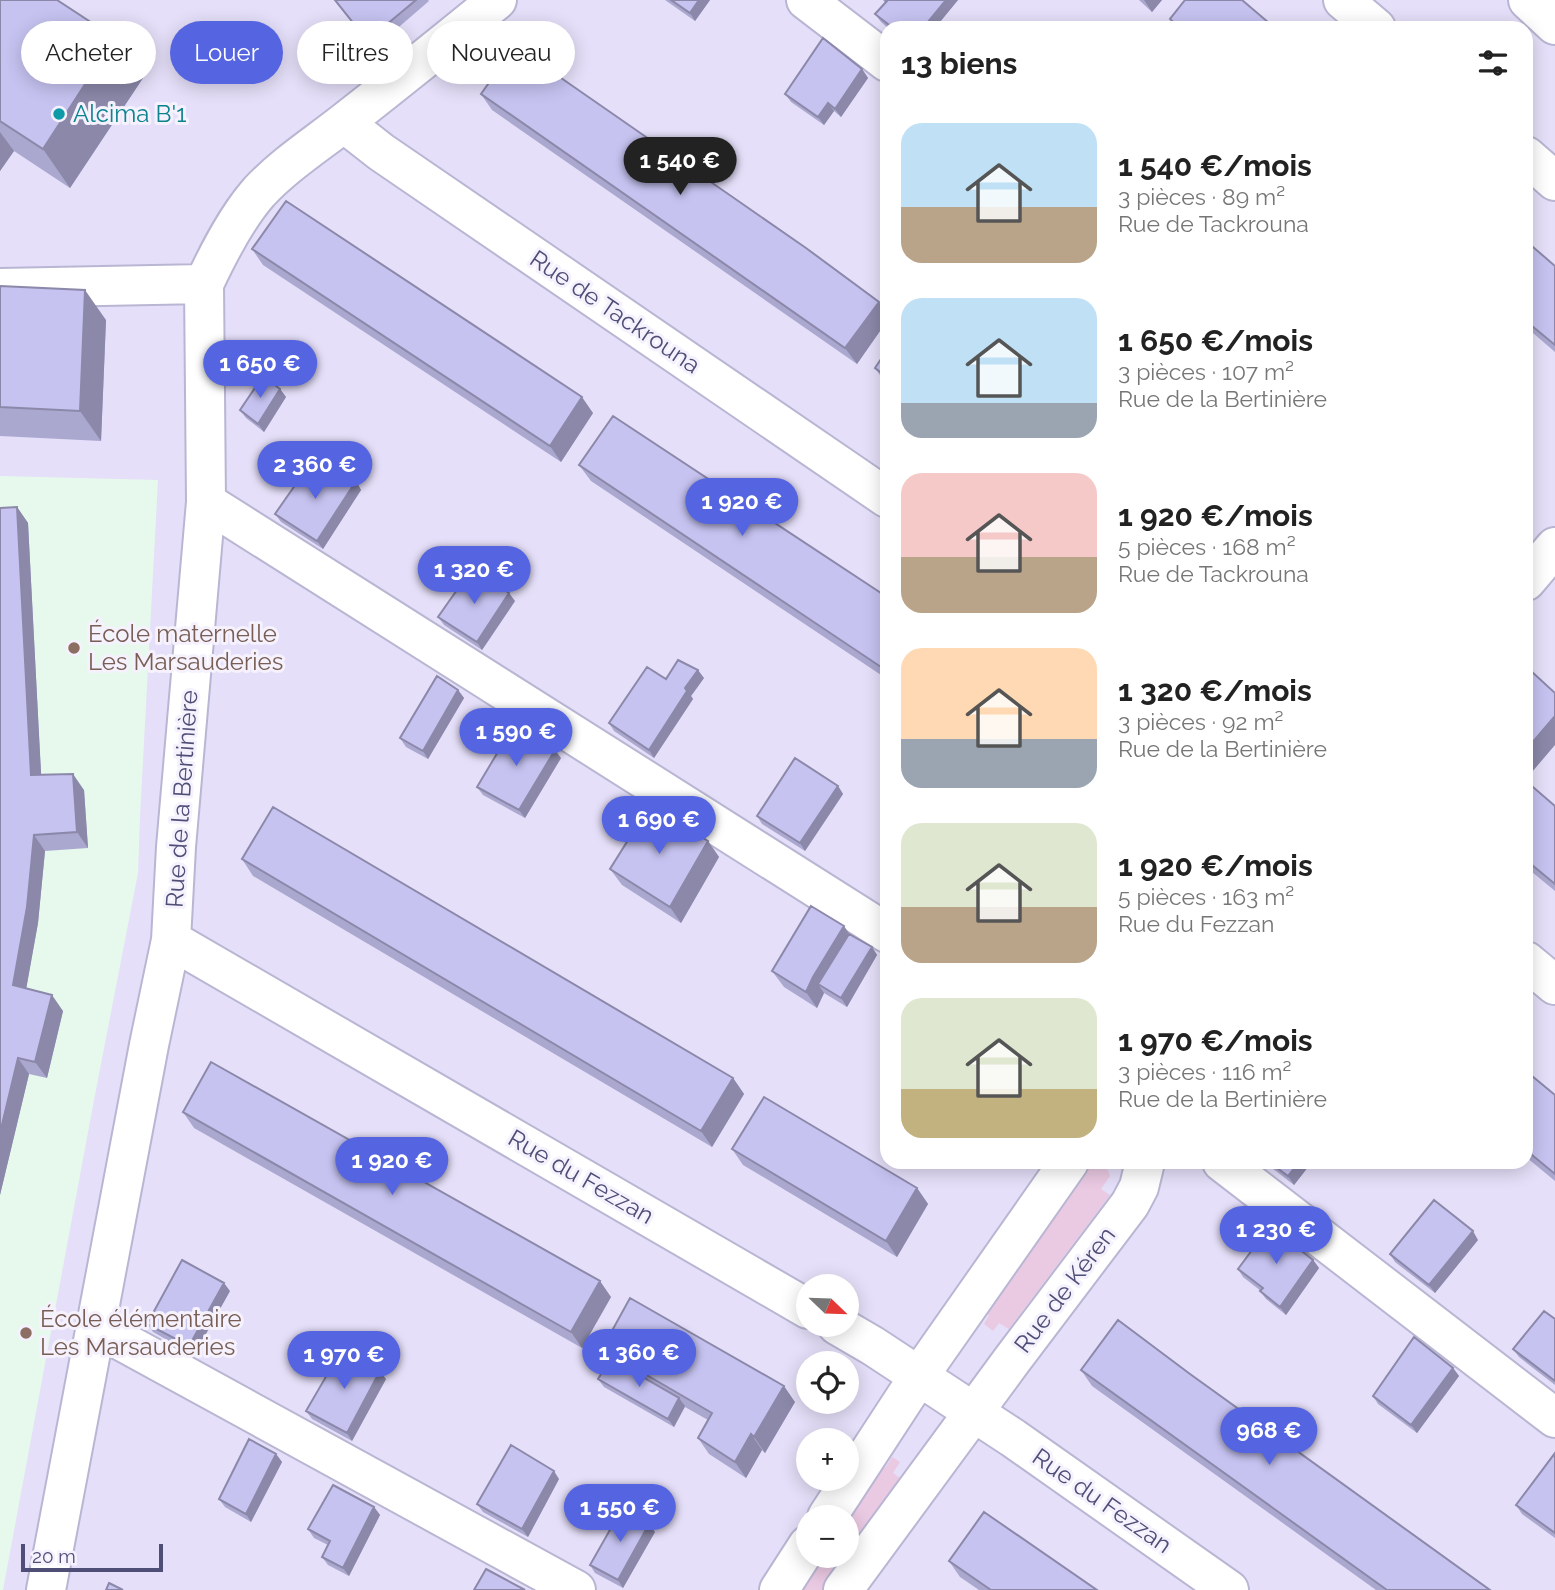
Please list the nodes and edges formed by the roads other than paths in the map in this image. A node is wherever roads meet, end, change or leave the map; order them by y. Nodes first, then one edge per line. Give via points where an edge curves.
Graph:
1 (497, 0) edge
2 (806, 0) edge
3 (1343, 0) edge
4 (1528, 0) edge
5 (1368, 21) edge
6 (1555, 25) edge
7 (880, 57) edge
8 (344, 123) junction
9 (1533, 162) edge
10 (1555, 181) edge
11 (204, 284) junction
12 (0, 288) edge
13 (880, 493) edge
14 (206, 502) junction
15 (880, 929) edge
16 (171, 940) junction
17 (1533, 967) edge
18 (1555, 985) edge
19 (1064, 1169) edge
20 (1143, 1169) edge
21 (1231, 1169) edge
22 (796, 1301) edge
23 (96, 1327) junction
24 (857, 1337) edge
25 (919, 1376) junction
26 (974, 1413) junction
27 (1555, 1418) edge
28 (835, 1505) edge
29 (796, 1564) edge
30 (46, 1590) edge
31 (576, 1590) edge
32 (779, 1590) edge
33 (843, 1590) edge
34 (1230, 1590) edge

1 - 8 street, Rue de la Bertinière
2 - 7 street
3 - 5 street
4 - 6 street
8 - 11 street, Rue de la Bertinière via 258,193
8 - 13 street, Rue de Tackrouna
9 - 10 street
11 - 12 street
11 - 14 street, Rue de la Bertinière
14 - 15 street
14 - 16 street, Rue de la Bertinière
16 - 22 street, Rue du Fezzan
16 - 23 street, Rue de la Bertinière
17 - 18 street
19 - 25 street
20 - 26 street, Rue de Kéren via 1130,1204
21 - 27 street
23 - 30 street, Rue de la Bertinière
23 - 31 street
24 - 25 street
25 - 26 street
25 - 28 street
26 - 33 street, Rue de Kéren
26 - 34 street, Rue du Fezzan
29 - 32 street

